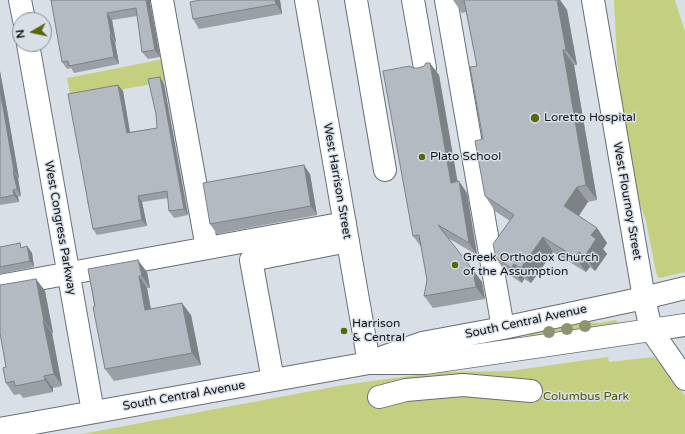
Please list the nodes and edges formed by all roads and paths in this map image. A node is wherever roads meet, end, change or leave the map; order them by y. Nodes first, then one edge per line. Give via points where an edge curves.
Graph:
1 (20, 0) edge
2 (162, 0) edge
3 (306, 0) edge
4 (356, 0) edge
5 (413, 0) edge
6 (446, 0) edge
7 (593, 0) edge
8 (22, 12) edge
9 (29, 52) edge
10 (425, 68) edge
11 (385, 170) dead end
12 (346, 232) junction
13 (207, 248) junction
14 (68, 273) junction
15 (0, 286) edge
16 (685, 288) edge
17 (644, 298) junction
18 (685, 325) edge
19 (503, 328) junction
20 (651, 330) junction
21 (369, 363) junction
22 (685, 379) edge
23 (273, 380) junction
24 (531, 392) dead end
25 (379, 397) dead end
26 (93, 412) junction
27 (0, 429) edge

1 - 8 main road
2 - 13 main road
3 - 12 main road, West Harrison Street
4 - 11 main road
5 - 10 main road
6 - 19 main road
7 - 17 main road, West Flournoy Street
9 - 14 main road, West Congress Parkway
12 - 13 main road
12 - 21 main road, West Harrison Street
12 - 23 main road via 251,260
13 - 14 main road
14 - 15 main road
14 - 26 main road, West Congress Parkway
16 - 17 main road, South Central Avenue
17 - 19 main road, South Central Avenue
17 - 20 main road, West Flournoy Street
18 - 20 main road, South Central Avenue
19 - 21 main road, South Central Avenue via 422,343
20 - 21 main road, South Central Avenue via 425,363
20 - 22 main road
21 - 23 main road, South Central Avenue
23 - 26 main road, South Central Avenue
24 - 25 main road via 463,385 406,390
26 - 27 main road, South Central Avenue

